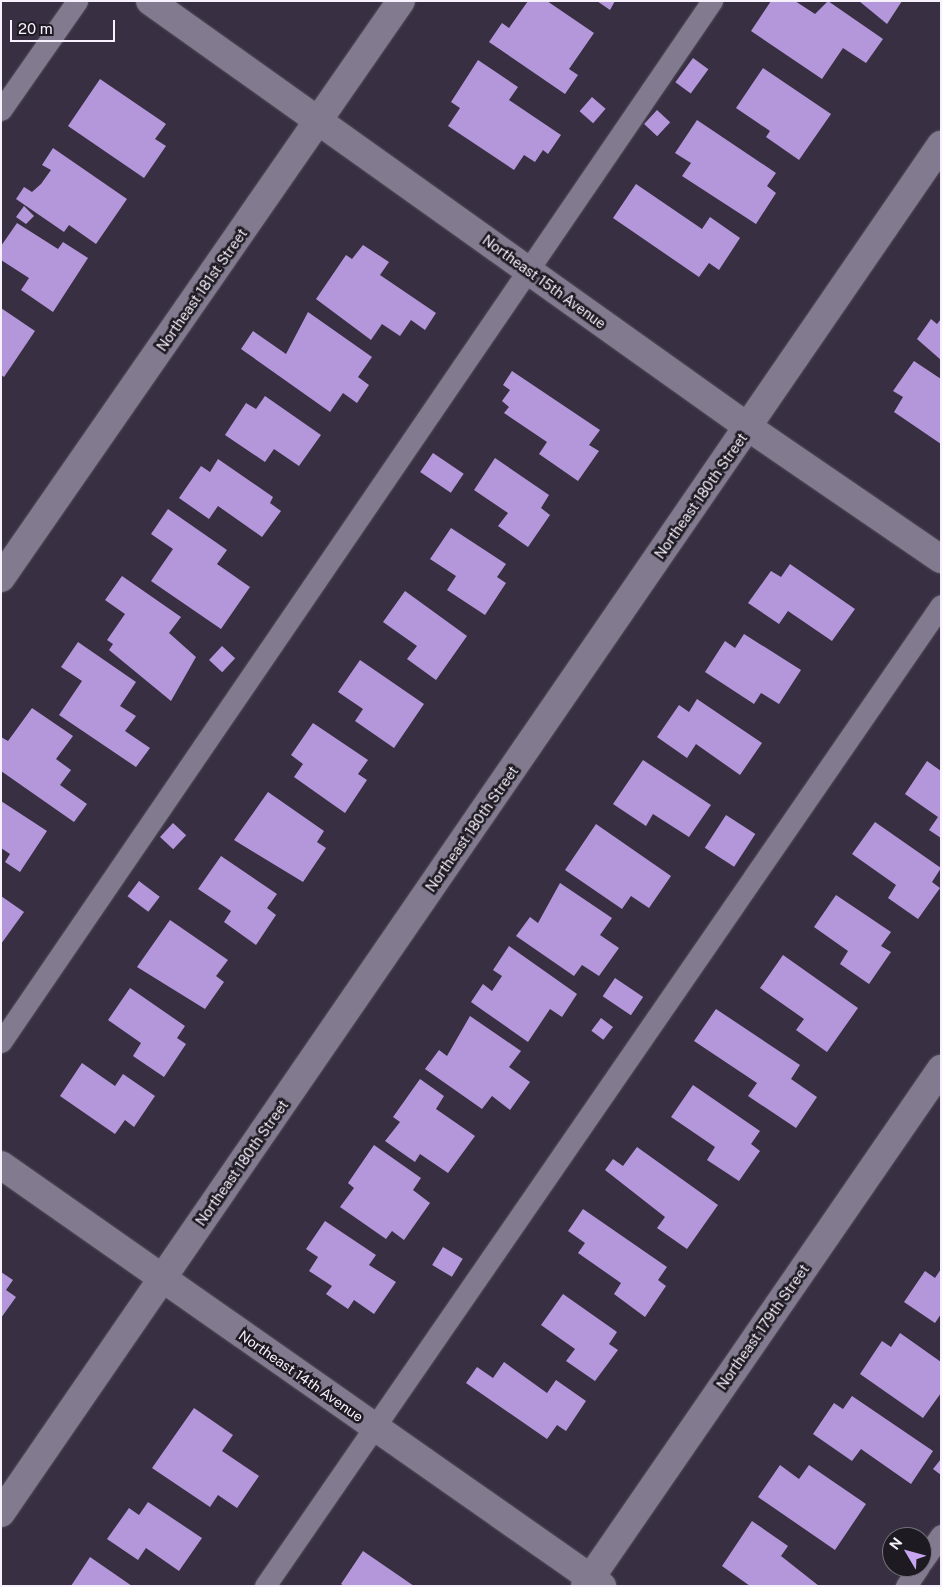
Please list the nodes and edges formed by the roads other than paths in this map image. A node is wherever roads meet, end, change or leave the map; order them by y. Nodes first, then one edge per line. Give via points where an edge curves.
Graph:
1 (77, 1) edge
2 (150, 1) edge
3 (401, 1) edge
4 (712, 1) edge
5 (1, 110) edge
6 (319, 121) junction
7 (941, 144) edge
8 (530, 272) junction
9 (748, 427) junction
10 (941, 559) edge
11 (1, 578) edge
12 (941, 605) edge
13 (1, 1042) edge
14 (941, 1069) edge
15 (1, 1165) edge
16 (163, 1279) junction
17 (375, 1428) junction
18 (1, 1513) edge
19 (941, 1534) edge
20 (932, 1547) edge
21 (592, 1583) edge
22 (265, 1586) edge

1 - 5 lane
2 - 6 street, Northeast 15th Avenue
3 - 6 street, Northeast 181st Street
4 - 8 lane
6 - 8 street, Northeast 15th Avenue
6 - 11 street, Northeast 181st Street
7 - 9 street, Northeast 180th Street
8 - 9 street, Northeast 15th Avenue
8 - 13 lane
9 - 10 street, Northeast 15th Avenue
9 - 16 street, Northeast 180th Street
12 - 17 lane
14 - 21 street, Northeast 179th Street
15 - 16 street, Northeast 14th Avenue
16 - 17 street, Northeast 14th Avenue
16 - 18 street, Northeast 180th Street
17 - 21 street, Northeast 14th Avenue
17 - 22 lane
19 - 20 lane

